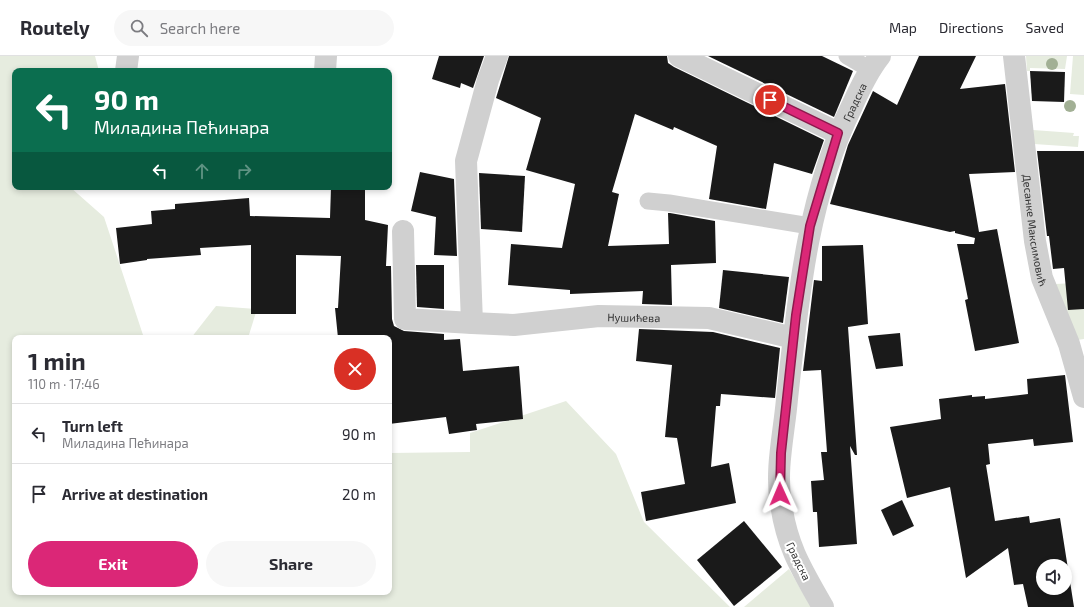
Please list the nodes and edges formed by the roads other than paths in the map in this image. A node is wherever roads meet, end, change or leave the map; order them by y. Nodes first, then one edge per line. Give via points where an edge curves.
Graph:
1 (128, 56) edge
2 (326, 56) edge
3 (497, 56) edge
4 (679, 56) edge
5 (847, 56) edge
6 (1014, 56) edge
7 (875, 63) edge
8 (126, 68) edge
9 (325, 68) edge
10 (838, 133) junction
11 (648, 201) dead end
12 (810, 226) junction
13 (403, 231) dead end
14 (472, 323) junction
15 (794, 338) junction
16 (1084, 397) edge
17 (823, 607) edge

1 - 8 street
2 - 9 street
3 - 14 street via 466,160
4 - 10 street
5 - 7 lane, Градска
6 - 16 street, Десанке Максимовић via 1034,233 1042,278 1069,344
7 - 10 street, Градска
10 - 12 street, Градска
11 - 12 lane
12 - 15 street, Градска
13 - 14 street, Нушићева via 405,319
14 - 15 street, Нушићева via 514,325 599,316 709,318
15 - 17 street, Градска via 778,484 787,537

